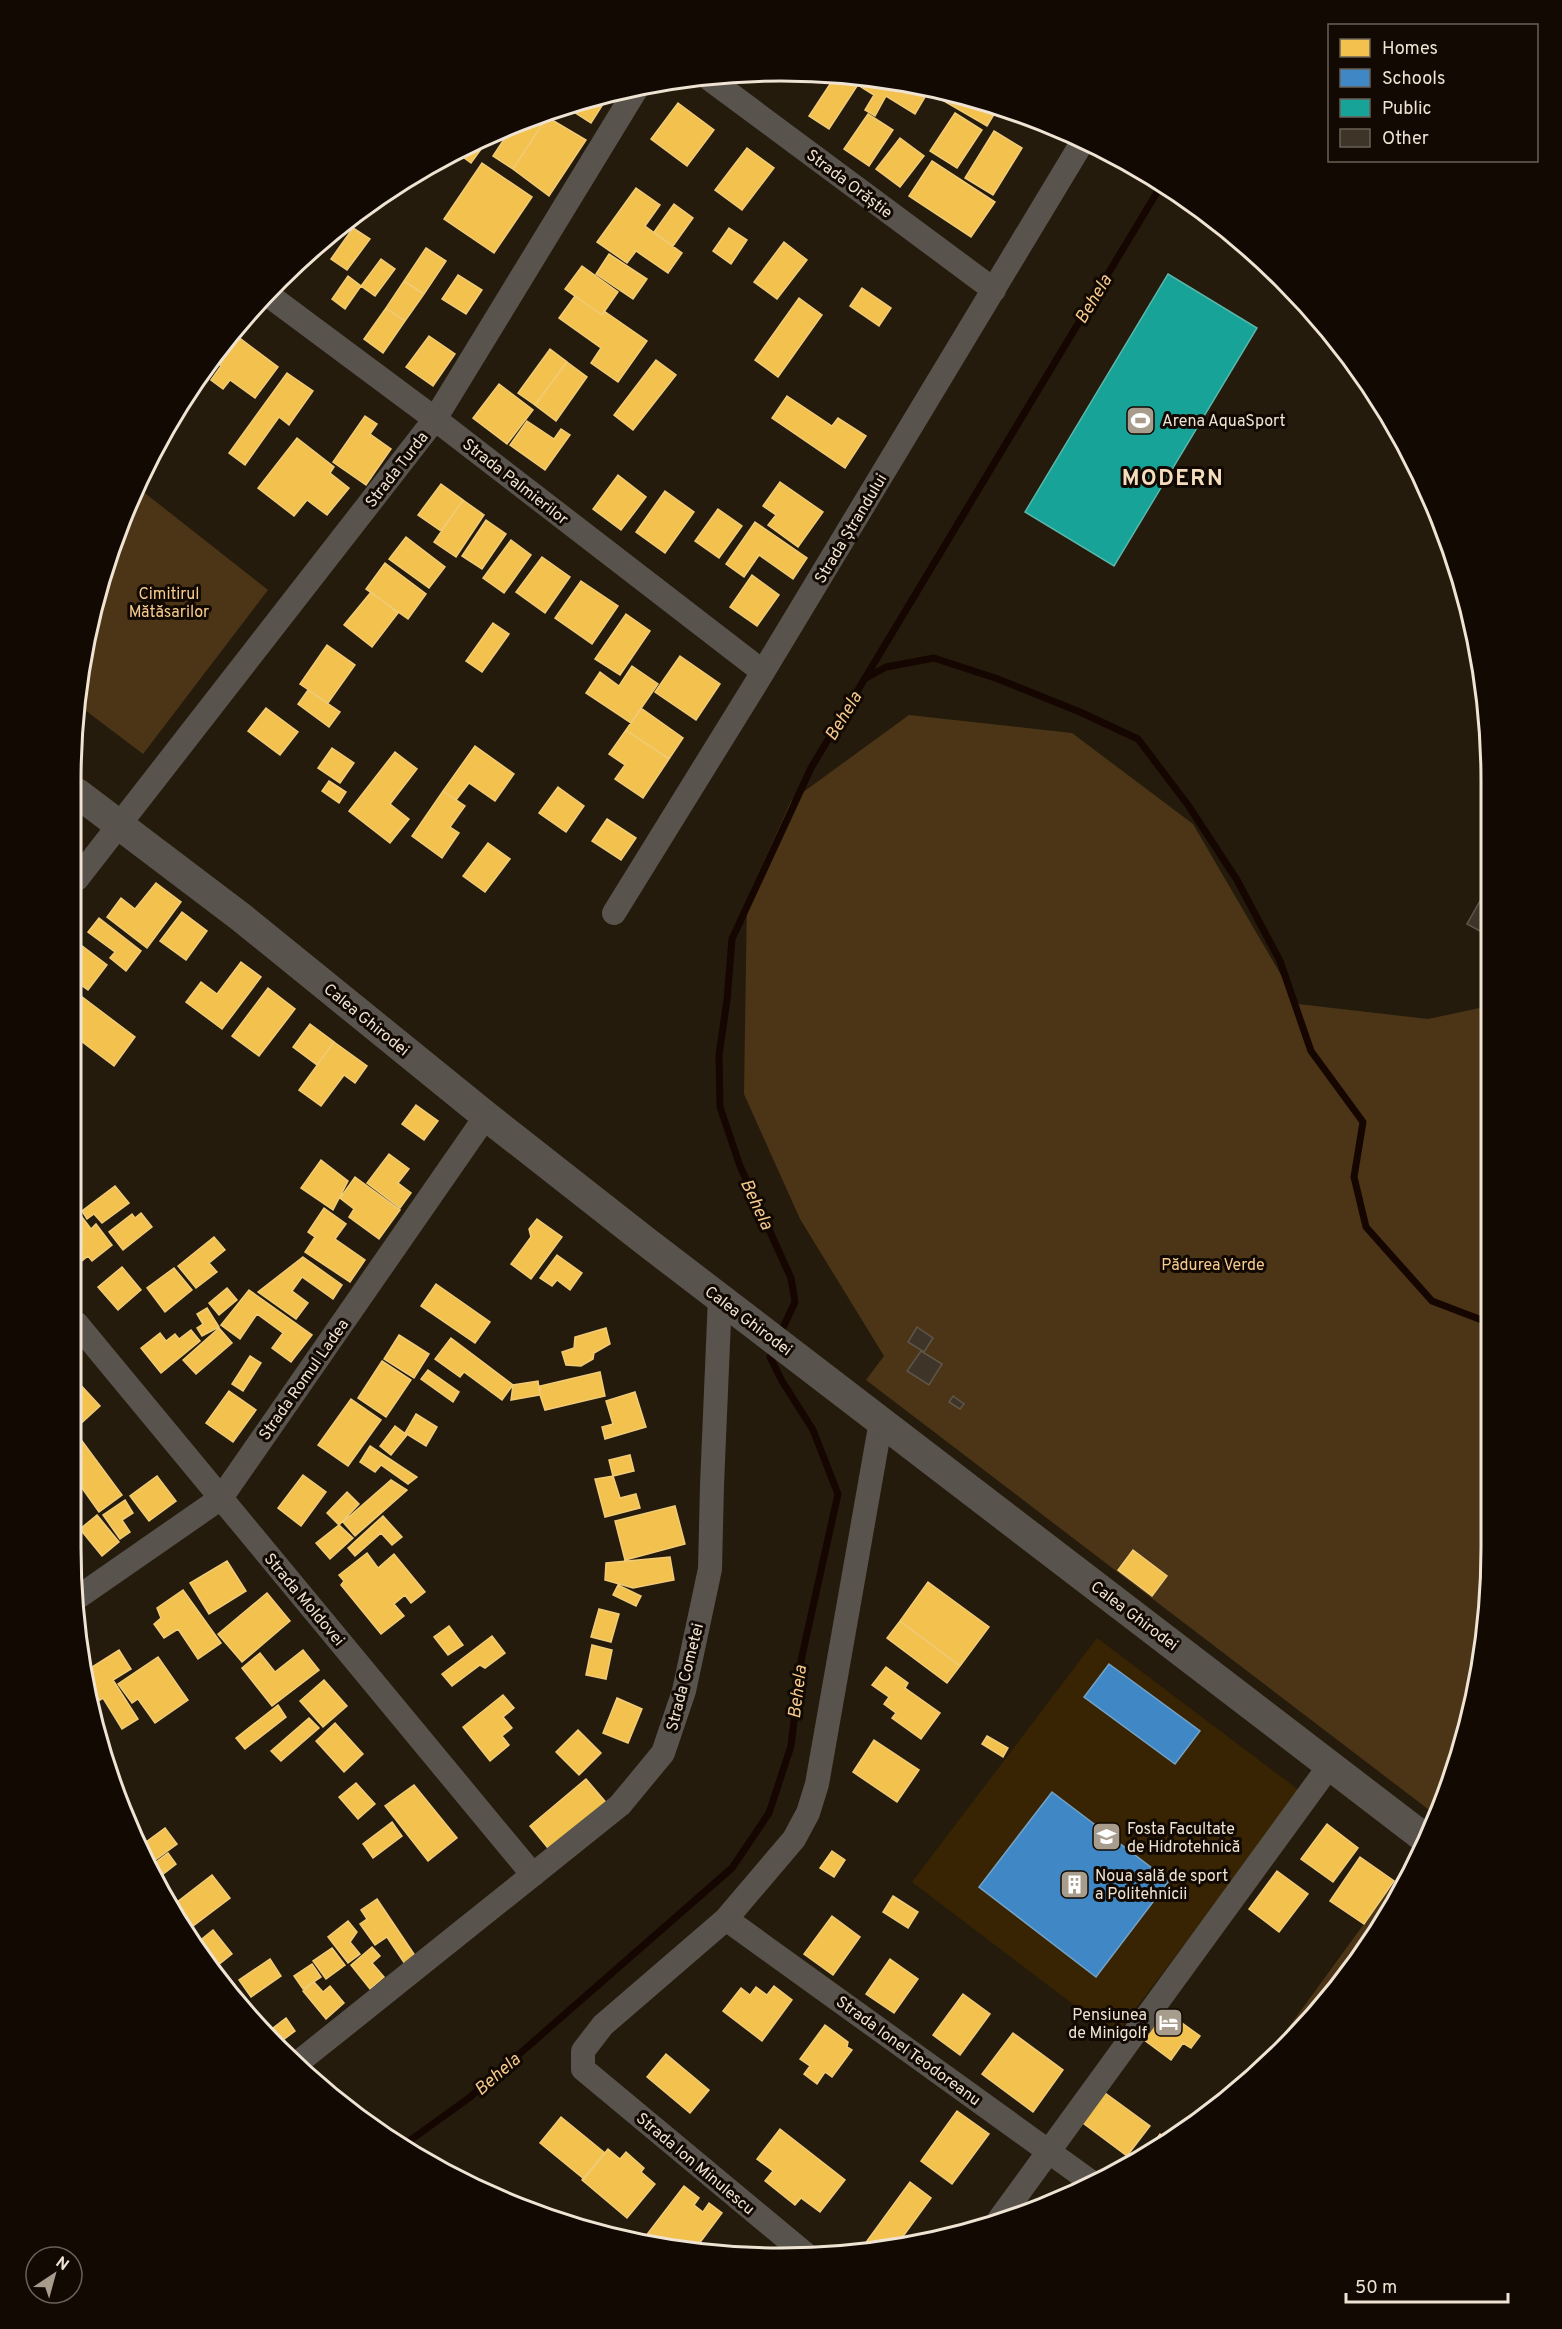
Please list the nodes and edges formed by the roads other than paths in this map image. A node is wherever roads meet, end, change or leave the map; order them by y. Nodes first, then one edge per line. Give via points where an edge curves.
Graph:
1 (718, 84) edge
2 (631, 97) edge
3 (1079, 148) edge
4 (994, 290) junction
5 (274, 299) edge
6 (435, 419) junction
7 (763, 672) junction
8 (81, 796) edge
9 (118, 824) junction
10 (81, 874) edge
11 (614, 914) dead end
12 (486, 1116) junction
13 (720, 1298) junction
14 (81, 1329) edge
15 (881, 1421) junction
16 (221, 1498) junction
17 (82, 1594) edge
18 (1330, 1765) junction
19 (1420, 1834) edge
20 (533, 1875) junction
21 (726, 1919) junction
22 (303, 2059) edge
23 (1048, 2151) junction
24 (1086, 2178) edge
25 (1005, 2211) edge
26 (798, 2248) edge

1 - 4 street, Strada Orăștie
2 - 6 street, Strada Turda
3 - 4 street, Strada Ștrandului
4 - 7 street, Strada Ștrandului
5 - 6 street, Strada Palmierilor
6 - 7 street, Strada Palmierilor
6 - 9 street, Strada Turda
7 - 11 street, Strada Ștrandului
8 - 9 street, Calea Ghirodei
9 - 10 street, Strada Turda
9 - 12 street, Calea Ghirodei
12 - 13 street, Calea Ghirodei
12 - 16 street, Strada Romul Ladea
13 - 15 street, Calea Ghirodei
13 - 20 street, Strada Cometei via 710,1569 684,1691 663,1754 621,1805
14 - 16 street, Strada Moldovei
15 - 18 street, Calea Ghirodei
15 - 21 street via 817,1784 808,1813 794,1839
16 - 17 street, Strada Romul Ladea
16 - 20 street, Strada Moldovei
18 - 19 street, Calea Ghirodei
18 - 23 street
20 - 22 street, Strada Cometei
21 - 23 street, Strada Ionel Teodoreanu
21 - 26 street, Strada Ion Minulescu via 603,2025 584,2051 583,2069
23 - 24 street, Strada Ionel Teodoreanu
23 - 25 street

